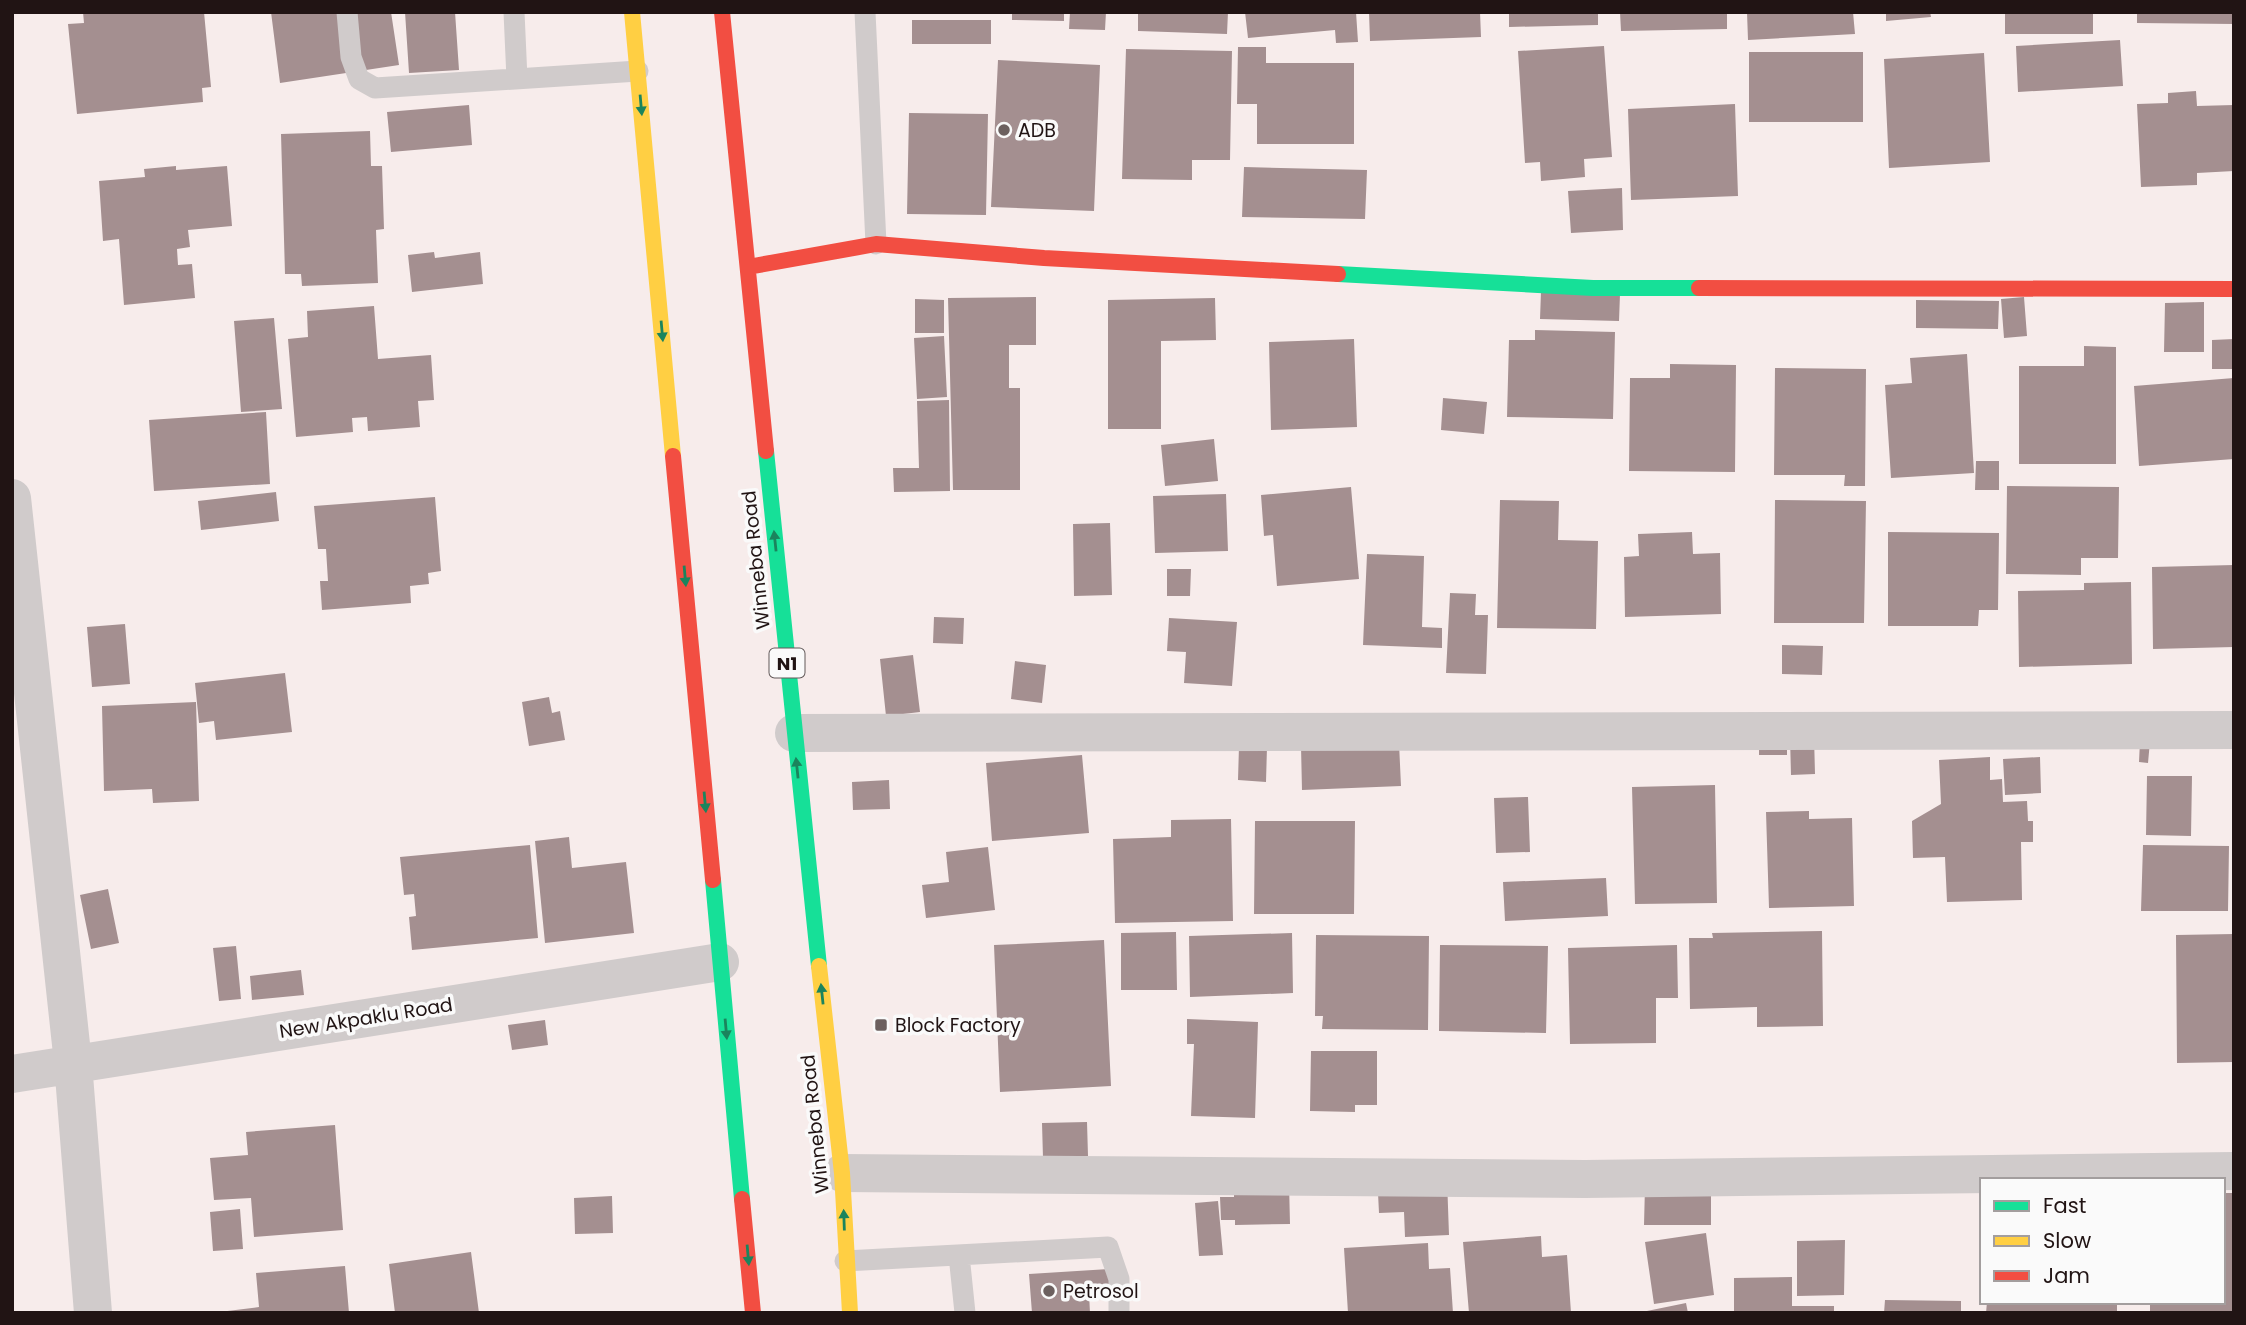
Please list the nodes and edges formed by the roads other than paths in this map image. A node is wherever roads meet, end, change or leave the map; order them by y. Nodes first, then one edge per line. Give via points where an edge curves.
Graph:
1 (347, 12) edge
2 (514, 12) edge
3 (632, 12) edge
4 (722, 12) edge
5 (865, 12) edge
6 (638, 71) junction
7 (517, 79) junction
8 (876, 244) junction
9 (748, 267) junction
10 (2234, 289) edge
11 (12, 499) edge
12 (2234, 730) edge
13 (794, 733) junction
14 (720, 962) junction
15 (73, 1063) junction
16 (12, 1074) edge
17 (2234, 1171) edge
18 (842, 1173) junction
19 (959, 1255) junction
20 (845, 1261) junction
21 (93, 1313) edge
22 (753, 1313) edge
23 (850, 1313) edge
24 (965, 1313) edge
25 (1119, 1313) edge

1 - 7 lane via 351,57 359,79 375,88
2 - 7 lane
3 - 6 main road
4 - 9 main road, Winneba Road / N1
5 - 8 lane
6 - 7 lane
6 -> 14 main road
8 - 9 main road
8 - 10 main road via 1044,258 1592,288
13 -> 9 main road, Winneba Road / N1
11 - 15 street
12 - 13 street
18 -> 13 main road, Winneba Road / N1
14 - 15 street, New Akpaklu Road
14 -> 22 main road
15 - 16 street, New Akpaklu Road
15 - 21 street
17 - 18 street via 1585,1179
20 -> 18 main road, Winneba Road / N1
19 - 20 lane
19 - 24 lane
19 - 25 lane via 1108,1247 1119,1279
20 - 23 main road, Winneba Road / N1

